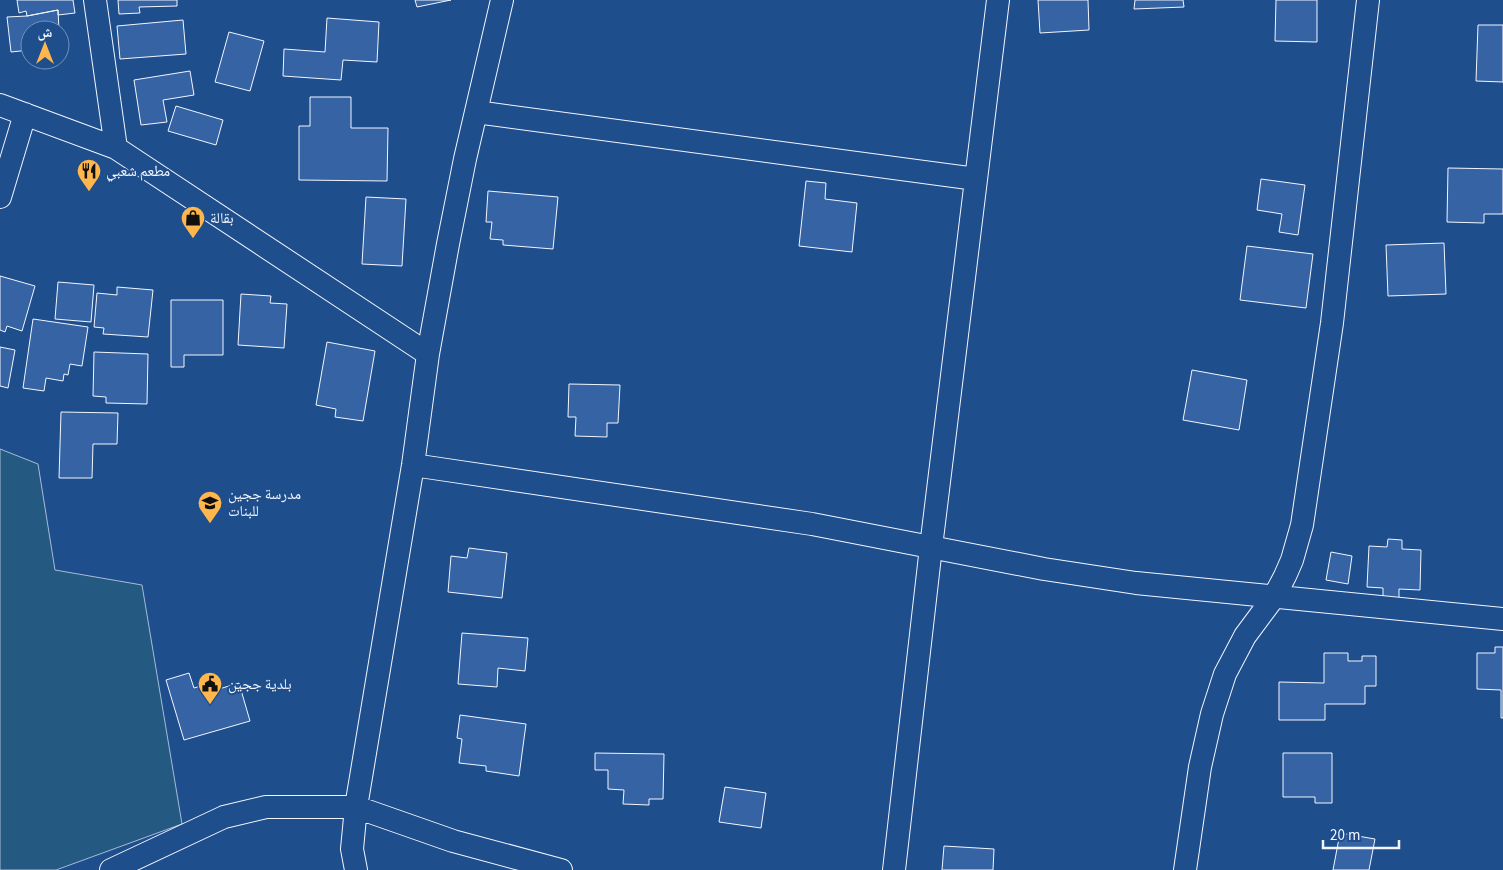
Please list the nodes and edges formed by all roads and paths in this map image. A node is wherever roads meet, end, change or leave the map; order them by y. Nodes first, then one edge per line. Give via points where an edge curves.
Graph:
1 (95, 0) edge
2 (502, 0) edge
3 (998, 0) edge
4 (1368, 0) edge
5 (0, 105) edge
6 (476, 112) junction
7 (25, 114) junction
8 (116, 148) junction
9 (976, 179) junction
10 (0, 197) edge
11 (428, 354) junction
12 (413, 465) junction
13 (931, 547) junction
14 (1274, 597) junction
15 (1503, 618) edge
16 (356, 806) junction
17 (111, 870) edge
18 (356, 870) edge
19 (561, 870) edge
20 (894, 870) edge
21 (1185, 870) edge

1 - 8 street
2 - 6 street
3 - 9 street
4 - 14 street via 1332,323 1311,471 1292,560
5 - 7 street
6 - 9 street
6 - 11 street
7 - 8 street
7 - 10 street
8 - 11 street
9 - 13 street
11 - 12 street
12 - 13 street via 812,524
12 - 16 street
13 - 14 street via 1136,583
13 - 20 street
14 - 15 street
14 - 21 street via 1245,636 1225,674 1200,767
16 - 17 street via 266,807 224,817
16 - 18 street via 352,849
16 - 19 street via 453,840

